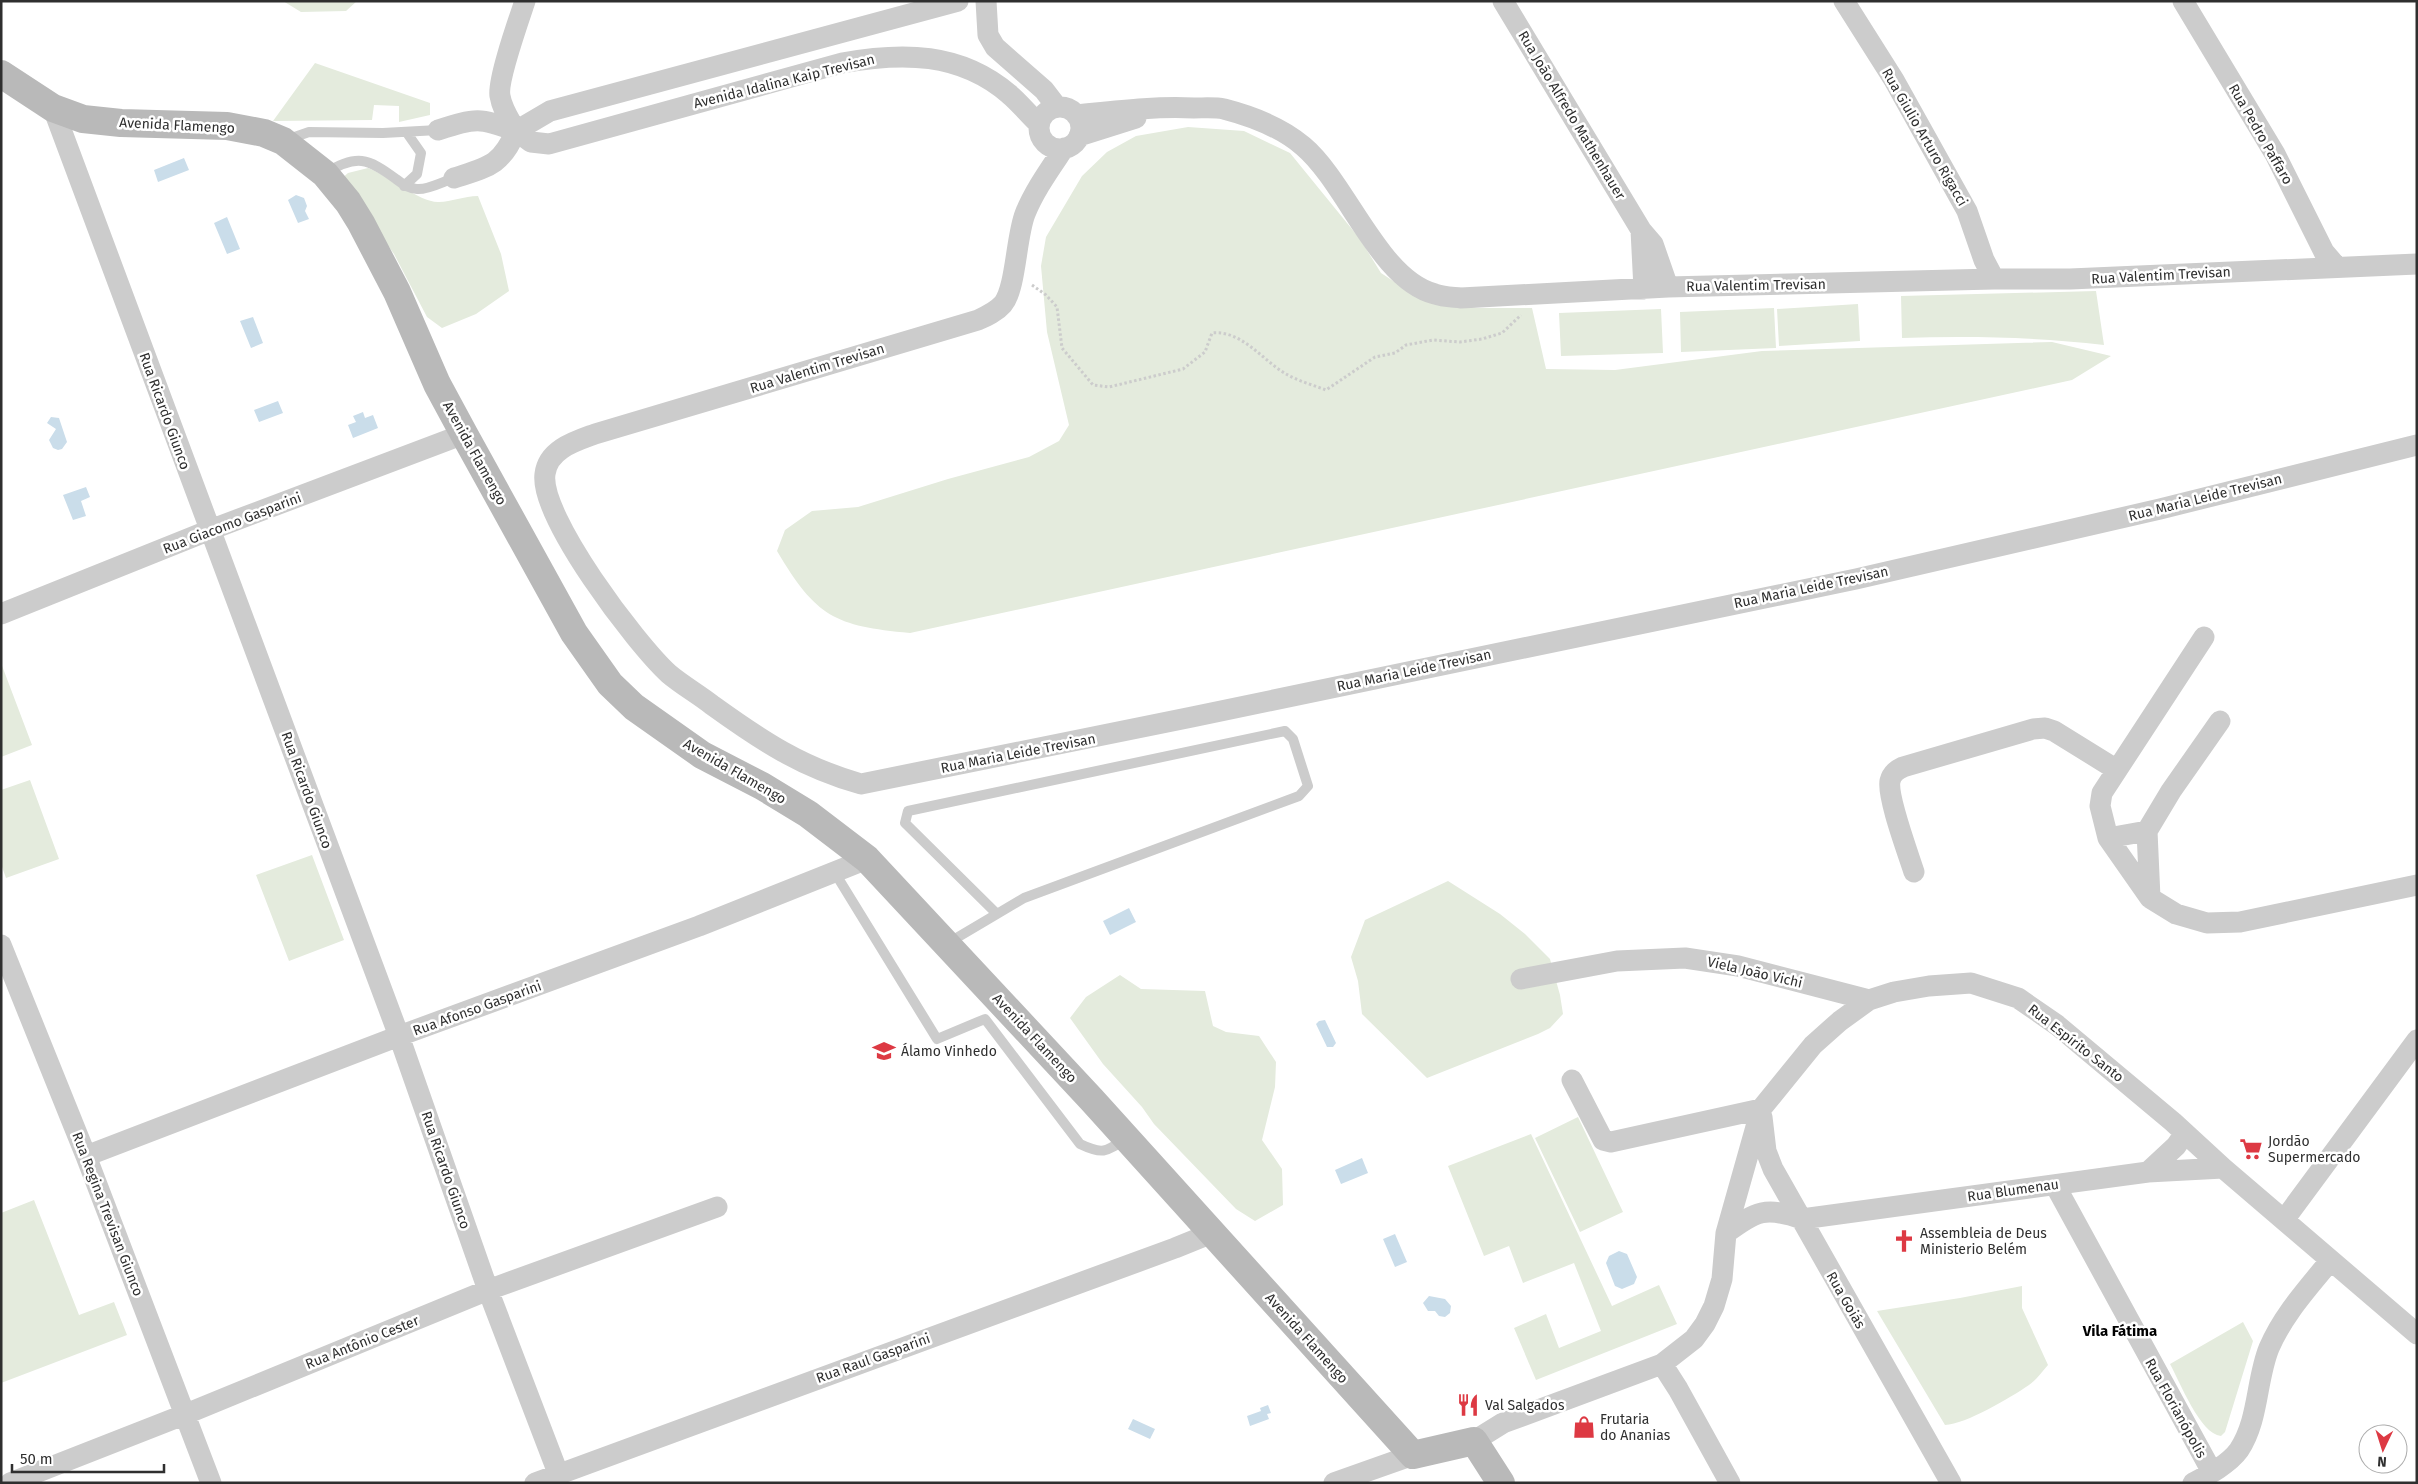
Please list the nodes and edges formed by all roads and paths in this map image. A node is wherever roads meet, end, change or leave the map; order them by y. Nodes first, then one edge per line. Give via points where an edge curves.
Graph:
1 (524, 1) edge
2 (958, 1) edge
3 (986, 1) edge
4 (1503, 1) edge
5 (1844, 1) edge
6 (2183, 1) edge
7 (918, 6) edge
8 (1, 74) edge
9 (1174, 107) junction
10 (53, 108) junction
11 (1069, 127) junction
12 (438, 130) joint
13 (516, 131) junction
14 (1040, 132) junction
15 (407, 133) junction
16 (283, 141) junction
17 (325, 174) junction
18 (454, 178) joint
19 (404, 186) junction
20 (1028, 207) junction
21 (1641, 230) junction
22 (1015, 254) junction
23 (2417, 264) edge
24 (2337, 267) junction
25 (1994, 279) junction
26 (1668, 288) junction
27 (1644, 289) junction
28 (1536, 294) junction
29 (464, 434) junction
30 (2417, 445) edge
31 (544, 473) joint
32 (210, 530) junction
33 (1, 614) edge
34 (2204, 638) dead end
35 (2220, 722) dead end
36 (2117, 770) junction
37 (2147, 831) junction
38 (2108, 838) junction
39 (868, 859) junction
40 (1914, 872) dead end
41 (835, 873) junction
42 (2417, 884) edge
43 (2150, 898) junction
44 (997, 914) junction
45 (947, 943) junction
46 (1, 946) edge
47 (1521, 979) dead end
48 (1869, 1000) junction
49 (399, 1036) junction
50 (2417, 1040) edge
51 (1572, 1080) dead end
52 (1760, 1109) junction
53 (2186, 1133) junction
54 (1127, 1138) junction
55 (86, 1156) junction
56 (2223, 1168) junction
57 (2148, 1172) junction
58 (2055, 1185) junction
59 (717, 1207) dead end
60 (1802, 1219) junction
61 (2284, 1220) junction
62 (1212, 1233) junction
63 (1726, 1233) junction
64 (2330, 1261) junction
65 (488, 1290) junction
66 (2417, 1334) edge
67 (1662, 1364) junction
68 (186, 1414) junction
69 (1474, 1441) junction
70 (1413, 1455) junction
71 (2212, 1472) junction
72 (558, 1473) junction
73 (10, 1483) edge
74 (211, 1483) edge
75 (534, 1483) edge
76 (1334, 1483) edge
77 (1500, 1483) edge
78 (1730, 1483) edge
79 (1951, 1483) edge
80 (2193, 1483) edge

1 - 13 street via 499,94
2 - 7 street
3 - 11 street via 988,35 995,48 1044,90
4 - 21 street, Rua João Alfredo Mathenhauer
5 - 25 street, Rua Giulio Arturo Rigacci via 1894,80 1967,211
6 - 24 street, Rua Pedro Paffaro via 2275,154 2324,252
7 - 13 street via 550,112
8 - 10 street, Avenida Flamengo
9 - 11 street, Rua Valentim Trevisan
9 - 11 street, Rua Valentim Trevisan via 1151,107
9 - 28 street, Rua Valentim Trevisan via 1222,108 1261,120 1303,145 1330,174 1379,250 1406,279 1433,294 1461,298
10 - 16 street, Avenida Flamengo via 83,119 121,123 227,126 264,133
10 - 32 street, Rua Ricardo Giunco
11 - 14 street via 1054,148
11 - 14 street via 1049,110 1042,116
11 - 20 street, Rua Valentim Trevisan
12 - 13 street, Avenida Idalina Kaip Trevisan via 471,119
12 - 15 lane
13 - 14 street, Avenida Idalina Kaip Trevisan via 531,142 549,144 842,63 878,56 918,56 980,74 1009,94
13 - 18 street via 507,152 488,167
14 - 20 street, Rua Valentim Trevisan
15 - 16 lane via 309,132
15 - 19 lane via 421,153 417,174
16 - 17 street, Avenida Flamengo
17 - 19 lane via 353,160 365,160 379,166
17 - 29 street, Avenida Flamengo via 348,202 374,246 437,384
18 - 19 lane via 417,190
20 - 22 street, Rua Valentim Trevisan
21 - 26 street, Rua João Alfredo Mathenhauer via 1653,244
21 - 27 street, Rua João Alfredo Mathenhauer
22 - 28 path via 1024,280 1057,307 1062,348 1093,385 1109,387 1183,369 1205,352 1212,333 1223,332 1250,346 1286,374 1326,390 1374,357 1395,353 1406,345 1433,340 1460,342 1502,333 1520,317
22 - 31 street, Rua Valentim Trevisan via 1004,302 996,311 978,320 595,434 565,446 551,458
23 - 24 street, Rua Valentim Trevisan
24 - 25 street, Rua Valentim Trevisan via 2070,279
25 - 26 street, Rua Valentim Trevisan
26 - 27 street, Rua Valentim Trevisan
27 - 28 street, Rua Valentim Trevisan
29 - 32 street, Rua Giacomo Gasparini
29 - 39 street, Avenida Flamengo via 574,633 610,684 634,707 702,755 808,814
30 - 31 street, Rua Maria Leide Trevisan via 1856,578 861,784 827,774 766,743 669,673 626,624 563,531 547,494
32 - 33 street, Rua Giacomo Gasparini
32 - 49 street, Rua Ricardo Giunco
34 - 36 street
35 - 37 street
36 - 38 street via 2102,793 2100,806
36 - 40 street via 2045,728 1903,766 1894,773 1890,782
37 - 38 street
37 - 43 street
38 - 43 street
39 - 41 street, Rua Afonso Gasparini
39 - 45 street, Avenida Flamengo
41 - 49 street, Rua Afonso Gasparini
41 - 54 lane via 937,1039 985,1018 1080,1144 1095,1152 1108,1151
42 - 43 street via 2240,922 2207,923 2176,914
44 - 44 lane via 1024,898 1299,796 1308,786 1293,738 1284,732 908,811 905,823
44 - 45 lane
45 - 54 street, Avenida Flamengo
46 - 55 street, Rua Regina Trevisan Giunco
47 - 48 street, Viela João Vichi via 1618,961 1685,958 1738,966
48 - 52 street, Rua Espírito Santo via 1813,1045
48 - 53 street, Rua Espírito Santo via 1928,986 1970,983 2018,998 2057,1025
49 - 55 street, Rua Afonso Gasparini
49 - 65 street, Rua Ricardo Giunco
50 - 61 street
51 - 52 street via 1603,1140 1611,1142
52 - 60 street, Rua Goiás via 1766,1151 1773,1170
52 - 63 street, Rua Espírito Santo
53 - 56 street, Rua Espírito Santo
53 - 57 street
54 - 62 street, Avenida Flamengo
55 - 68 street, Rua Regina Trevisan Giunco
56 - 57 street, Rua Blumenau
56 - 61 street, Rua Espírito Santo
57 - 58 street, Rua Blumenau
58 - 60 street, Rua Blumenau
58 - 71 street, Rua Florianópolis
59 - 65 street, Rua Antônio Cester
60 - 63 street via 1767,1211 1752,1214
60 - 79 street, Rua Goiás
61 - 64 street, Rua Espírito Santo
62 - 70 street, Avenida Flamengo
62 - 72 street, Rua Raul Gasparini
63 - 67 street, Rua Espírito Santo via 1722,1279 1714,1306 1694,1339
64 - 66 street, Rua Espírito Santo
64 - 71 street via 2284,1318 2269,1349 2249,1429 2238,1451
65 - 68 street, Rua Antônio Cester
65 - 72 street, Rua Ricardo Giunco
67 - 69 street, Rua Espírito Santo via 1503,1423
67 - 78 street
68 - 73 street, Rua Antônio Cester
68 - 74 street, Rua Regina Trevisan Giunco
69 - 70 street
69 - 77 street
70 - 76 street
71 - 80 street
72 - 75 street, Rua Raul Gasparini

